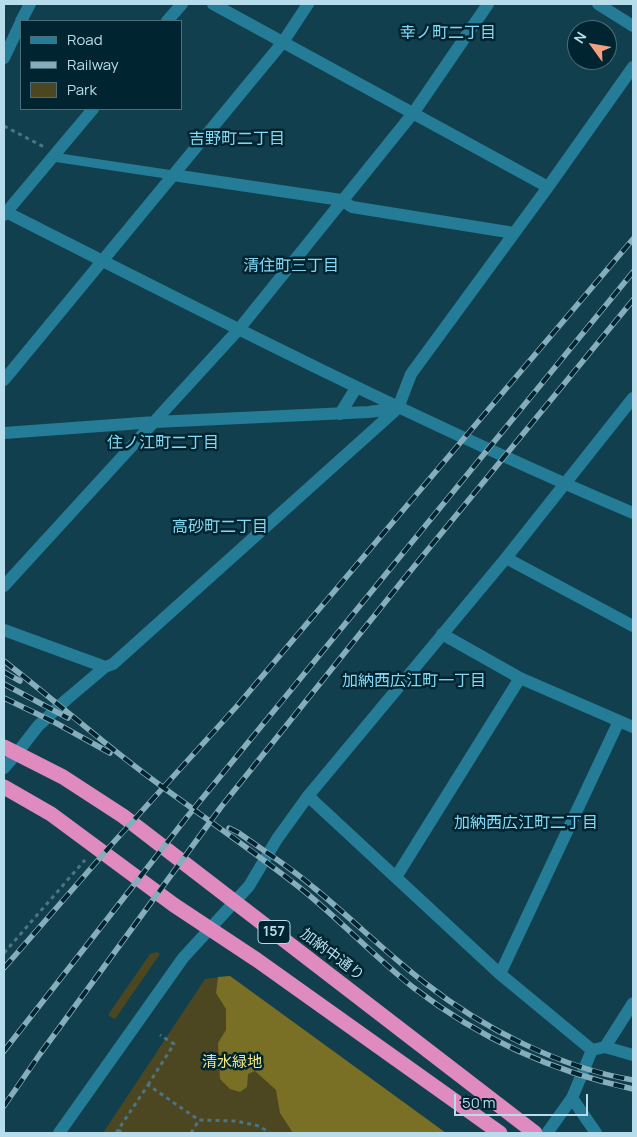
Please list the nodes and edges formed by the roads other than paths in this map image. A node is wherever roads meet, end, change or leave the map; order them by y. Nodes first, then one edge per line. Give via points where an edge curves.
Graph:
1 (30, 4) edge
2 (182, 4) edge
3 (213, 4) edge
4 (308, 4) edge
5 (488, 4) edge
6 (598, 4) edge
7 (22, 20) edge
8 (168, 20) edge
9 (20, 23) edge
10 (633, 26) edge
11 (283, 42) junction
12 (4, 58) edge
13 (633, 67) edge
14 (92, 110) edge
15 (414, 112) junction
16 (54, 155) junction
17 (173, 175) junction
18 (548, 187) junction
19 (341, 200) junction
20 (5, 213) edge
21 (514, 233) junction
22 (102, 260) junction
23 (239, 329) junction
24 (4, 380) edge
25 (356, 388) junction
26 (633, 398) edge
27 (398, 408) junction
28 (340, 414) junction
29 (155, 422) junction
30 (4, 433) edge
31 (564, 484) junction
32 (633, 513) edge
33 (506, 558) junction
34 (4, 586) edge
35 (633, 626) edge
36 (4, 630) edge
37 (442, 634) junction
38 (105, 668) junction
39 (520, 678) junction
40 (619, 721) junction
41 (633, 727) edge
42 (10, 750) edge
43 (4, 768) edge
44 (4, 787) edge
45 (308, 796) junction
46 (396, 877) junction
47 (235, 902) junction
48 (210, 929) junction
49 (500, 974) junction
50 (633, 1004) edge
51 (605, 1047) junction
52 (592, 1050) junction
53 (633, 1054) edge
54 (572, 1098) junction
55 (59, 1133) edge
56 (500, 1133) edge
57 (534, 1133) edge
58 (547, 1133) edge
59 (596, 1133) edge

1 - 7 street
2 - 8 street
3 - 11 street
4 - 11 street
5 - 15 street
6 - 10 street
9 - 12 street
11 - 15 street
11 - 17 street
13 - 18 street
14 - 16 street
15 - 18 street
15 - 19 street
16 - 17 lane
16 - 20 street
17 - 19 street
17 - 22 street
18 - 21 street
19 - 21 street via 352,206
19 - 23 street
20 - 22 street
21 - 27 street via 410,374
22 - 23 street
22 - 24 street
23 - 25 street
23 - 29 street
25 - 27 street
25 - 28 street
26 - 31 street
27 - 28 street
27 - 31 street
27 - 38 street
28 - 29 street
29 - 30 street
29 - 34 street
31 - 32 street
31 - 33 street
33 - 35 street
33 - 37 street
36 - 38 street
37 - 39 street
37 - 45 street
38 - 42 street
39 - 40 street
39 - 46 street
40 - 41 street
40 - 49 street
42 - 43 street
42 - 47 highway, 加納中通り / 157 via 99,799
44 - 48 highway, 157 via 51,814
45 - 46 street
45 - 47 street
46 - 49 street
47 - 48 street
47 - 57 highway, 加納中通り / 157
48 - 55 street via 183,958
48 - 56 highway, 157
49 - 52 street
50 - 51 street
51 - 52 street
51 - 53 street
52 - 54 street
54 - 58 street
54 - 59 street

